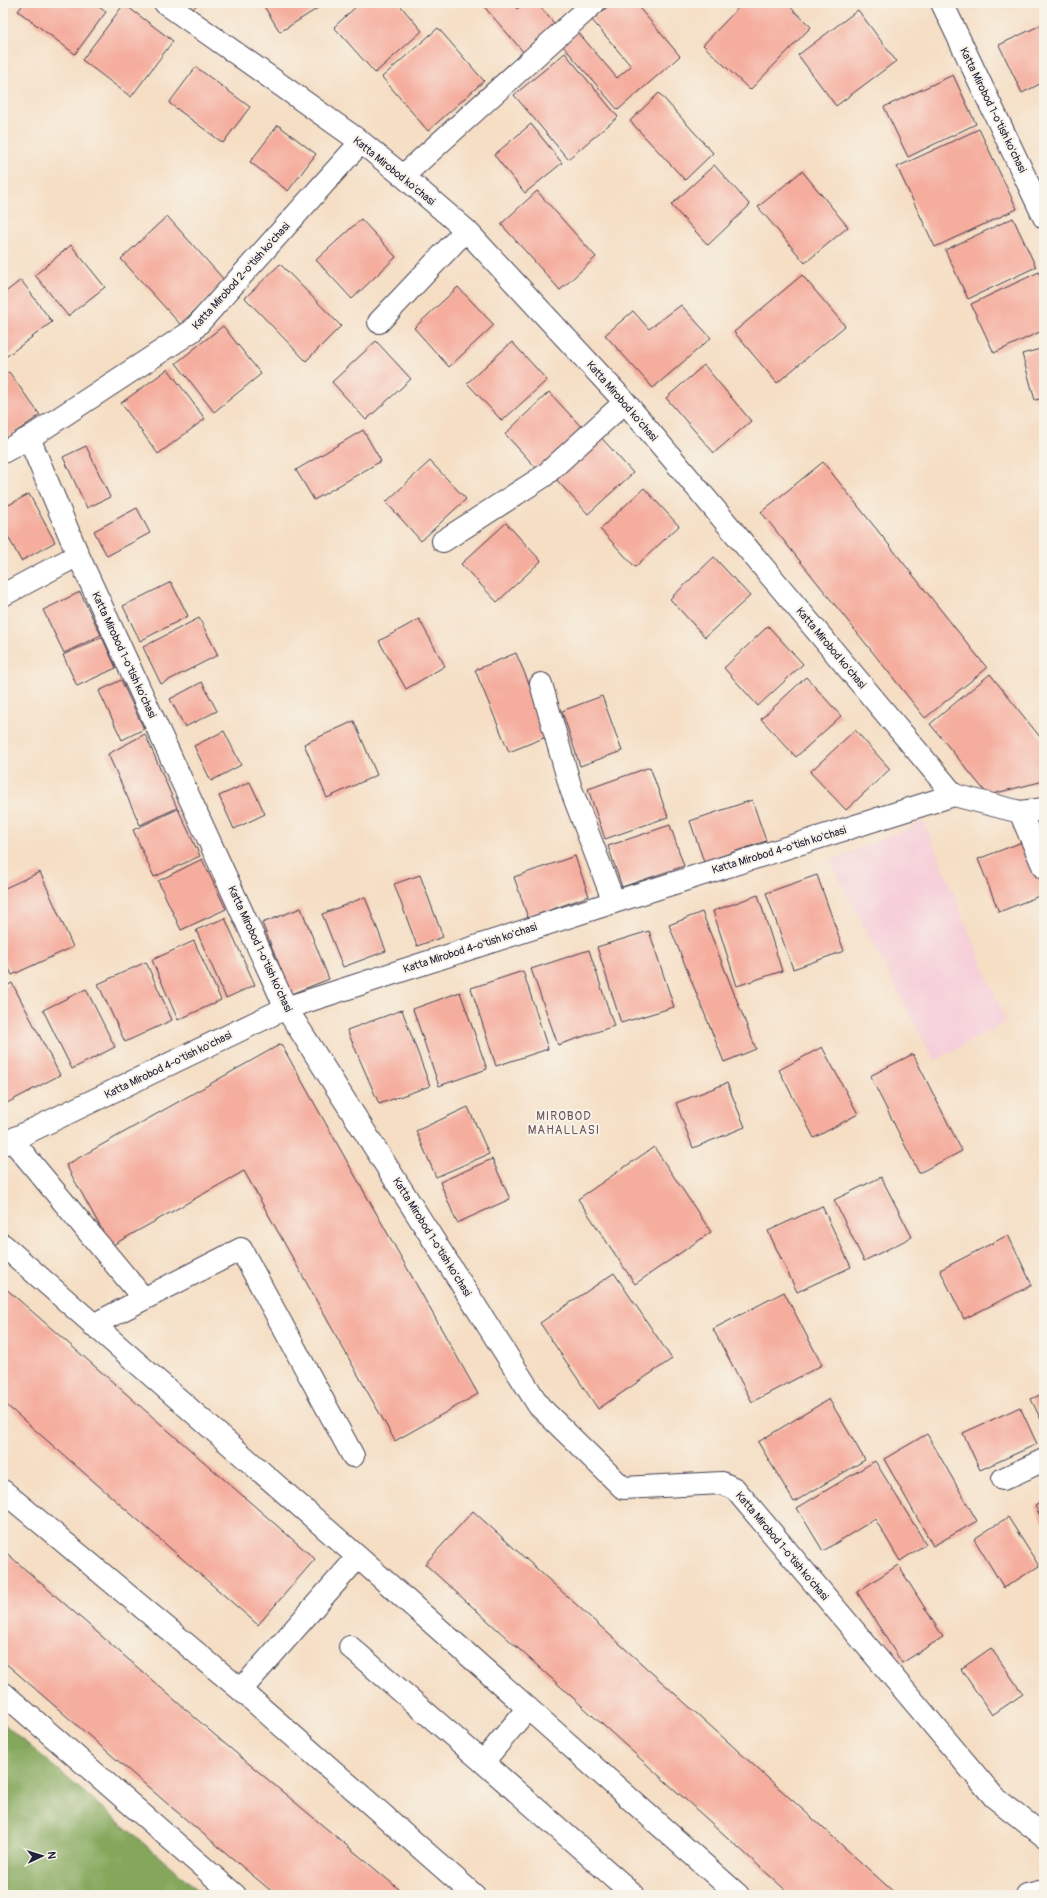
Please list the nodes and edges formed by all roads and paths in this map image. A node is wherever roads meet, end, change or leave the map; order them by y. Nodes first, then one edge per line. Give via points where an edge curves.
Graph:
1 (165, 3) edge
2 (594, 3) edge
3 (942, 3) edge
4 (361, 142) junction
5 (403, 176) junction
6 (1044, 217) edge
7 (466, 230) junction
8 (379, 322) dead end
9 (625, 402) junction
10 (29, 438) junction
11 (3, 452) edge
12 (443, 541) dead end
13 (78, 555) junction
14 (3, 596) edge
15 (541, 684) dead end
16 (954, 795) junction
17 (1044, 809) edge
18 (1020, 812) junction
19 (1044, 868) edge
20 (614, 902) junction
21 (286, 1008) junction
22 (7, 1142) edge
23 (3, 1245) edge
24 (144, 1298) junction
25 (93, 1325) junction
26 (353, 1456) dead end
27 (1044, 1460) edge
28 (1003, 1479) dead end
29 (3, 1490) edge
30 (358, 1557) junction
31 (350, 1647) dead end
32 (241, 1690) junction
33 (3, 1692) edge
34 (528, 1708) junction
35 (483, 1762) junction
36 (1044, 1836) edge
37 (1044, 1891) edge
38 (633, 1894) edge
39 (235, 1895) edge
40 (474, 1895) edge
41 (738, 1895) edge
42 (1027, 1895) edge

1 - 4 street, Katta Mirobod ko'chasi
2 - 5 street
3 - 6 street, Katta Mirobod 1-o'tish ko'chasi
4 - 5 street, Katta Mirobod ko'chasi
4 - 10 street, Katta Mirobod 2-o'tish ko'chasi via 192,331
5 - 7 street, Katta Mirobod ko'chasi
7 - 8 street
7 - 9 street, Katta Mirobod ko'chasi
9 - 12 street via 544,476
9 - 16 street, Katta Mirobod ko'chasi
10 - 11 street, Katta Mirobod 2-o'tish ko'chasi
10 - 13 street, Katta Mirobod 1-o'tish ko'chasi
13 - 14 street
13 - 21 street, Katta Mirobod 1-o'tish ko'chasi
15 - 20 street via 571,789
16 - 18 street
16 - 20 street, Katta Mirobod 4-o'tish ko'chasi
17 - 18 street
18 - 19 street
20 - 21 street, Katta Mirobod 4-o'tish ko'chasi
21 - 22 street, Katta Mirobod 4-o'tish ko'chasi
21 - 36 street, Katta Mirobod 1-o'tish ko'chasi via 539,1406 623,1488 722,1483 735,1489 994,1797
22 - 24 street
23 - 25 street
24 - 25 street
24 - 26 street via 241,1249
25 - 30 street
27 - 28 street
29 - 32 street
30 - 32 street
30 - 34 street
31 - 35 street
32 - 40 street
33 - 39 street
34 - 35 street
34 - 41 street
35 - 38 street
37 - 42 street

